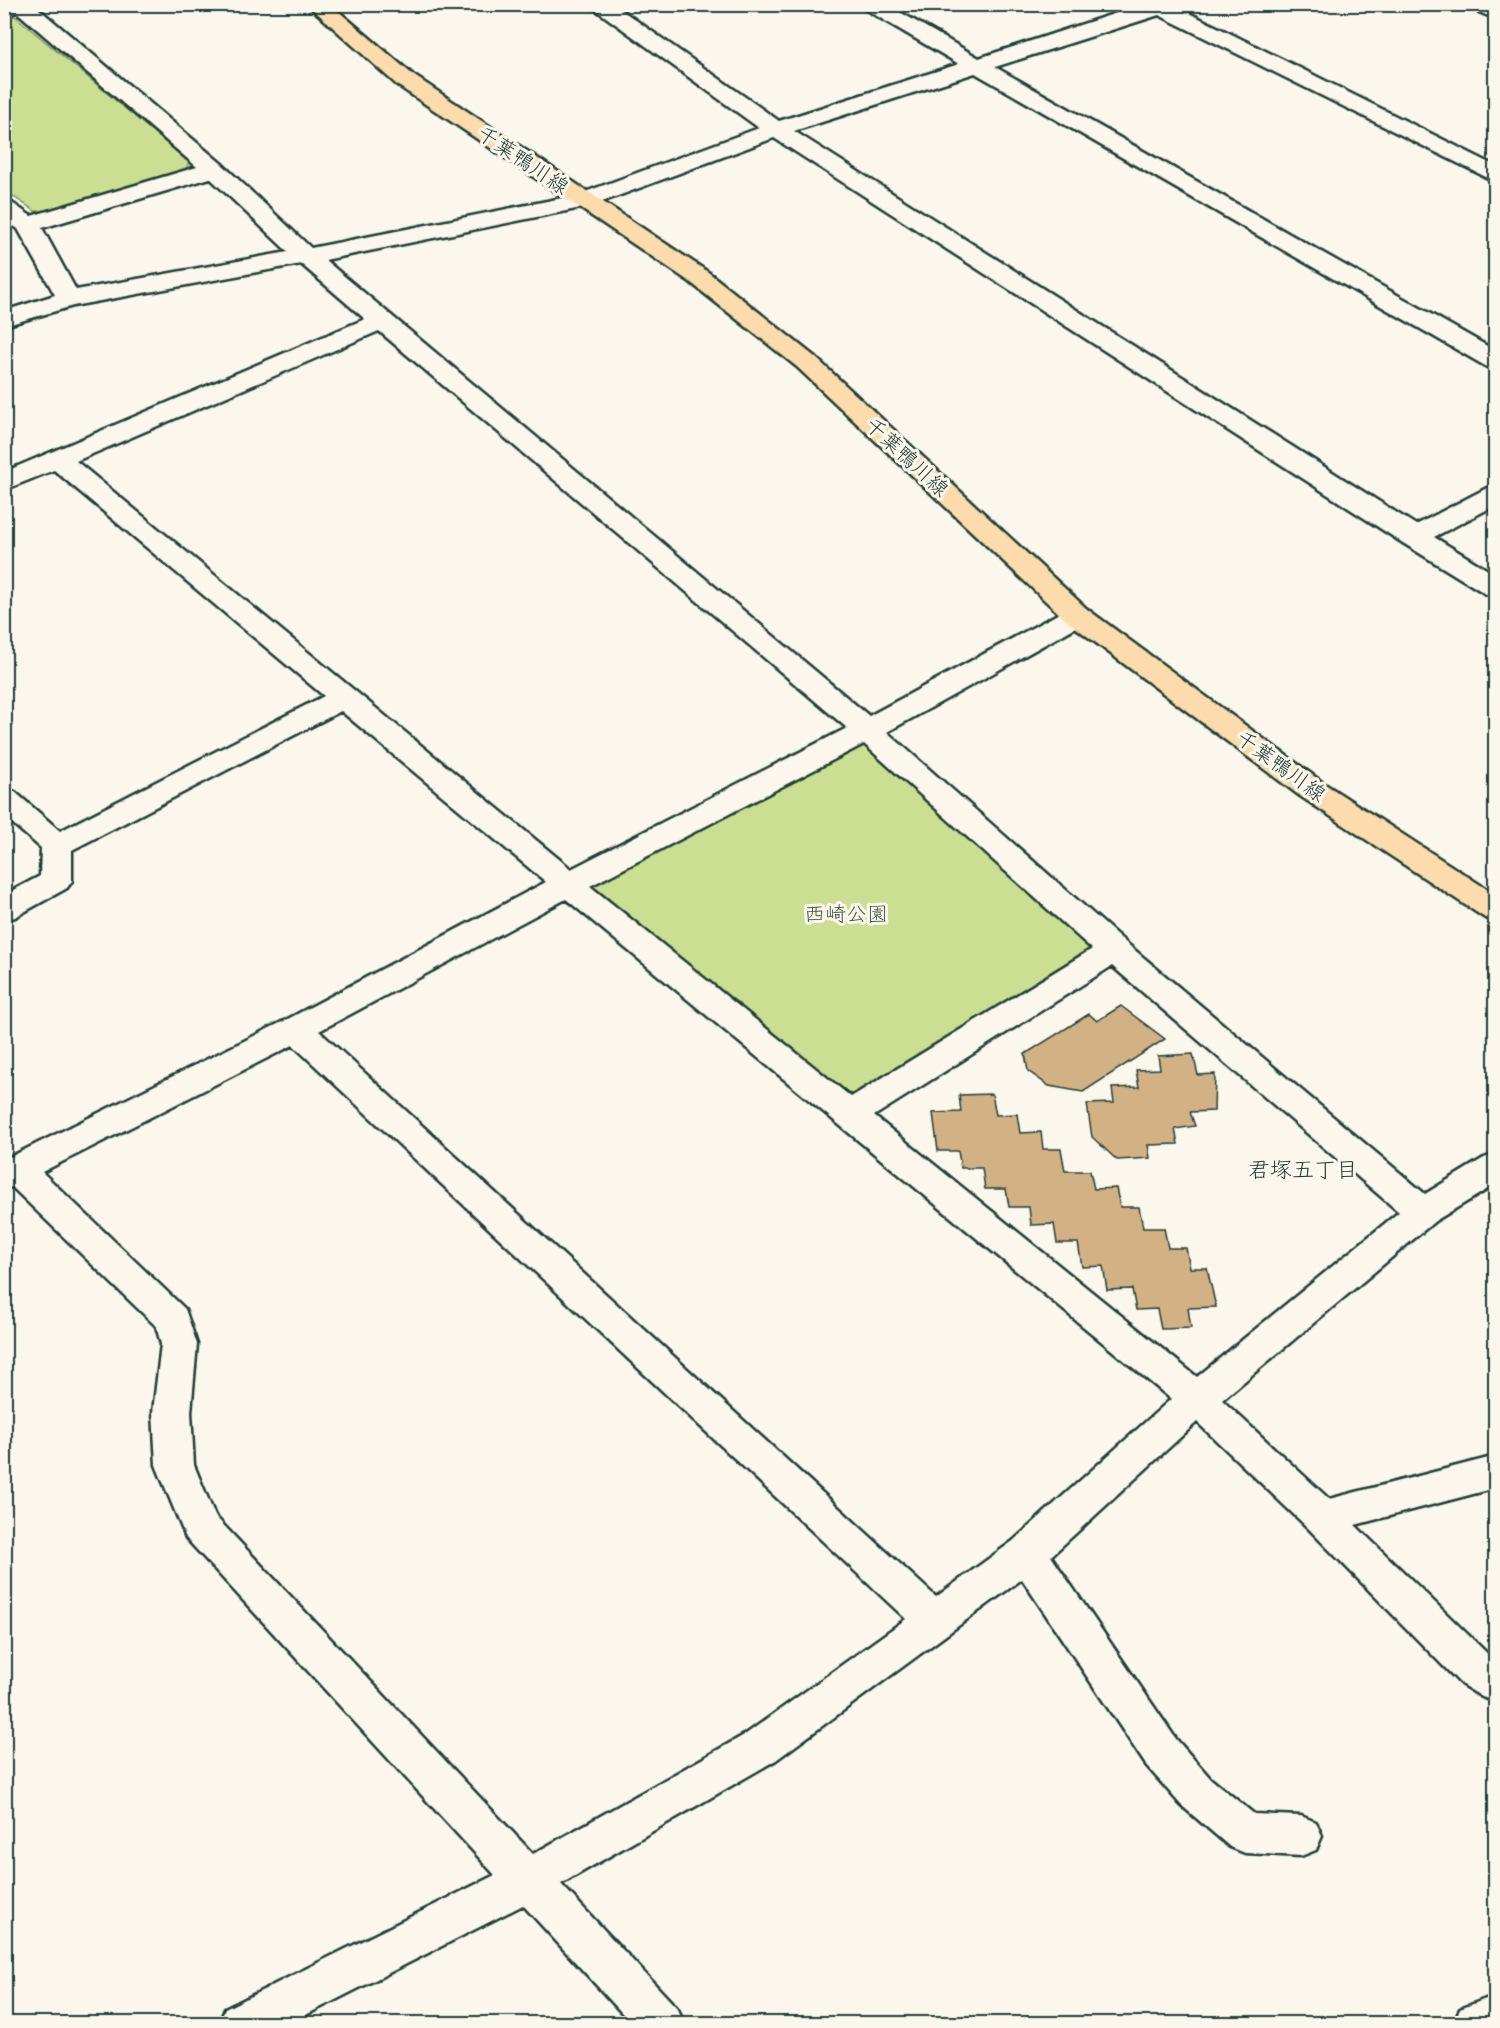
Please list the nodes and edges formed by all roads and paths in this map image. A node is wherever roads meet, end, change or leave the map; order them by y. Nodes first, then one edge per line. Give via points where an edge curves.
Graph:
1 (317, 4) edge
2 (598, 4) edge
3 (870, 4) edge
4 (1476, 4) edge
5 (1162, 6) edge
6 (4, 9) edge
7 (1496, 13) edge
8 (975, 66) junction
9 (776, 129) junction
10 (214, 169) junction
11 (1496, 175) edge
12 (583, 201) junction
13 (4, 208) edge
14 (28, 225) junction
15 (306, 256) junction
16 (69, 299) junction
17 (4, 319) edge
18 (382, 321) junction
19 (1496, 362) edge
20 (58, 460) junction
21 (4, 482) edge
22 (1496, 494) edge
23 (1413, 537) junction
24 (1496, 588) edge
25 (1077, 615) junction
26 (343, 698) junction
27 (867, 730) junction
28 (4, 799) edge
29 (57, 844) junction
30 (568, 884) junction
31 (4, 909) edge
32 (1496, 910) edge
33 (1114, 950) junction
34 (296, 1029) junction
35 (851, 1114) junction
36 (1496, 1167) edge
37 (11, 1173) edge
38 (1423, 1212) junction
39 (1197, 1399) junction
40 (1496, 1472) edge
41 (1322, 1517) junction
42 (1027, 1553) junction
43 (935, 1621) junction
44 (1496, 1684) edge
45 (1301, 1836) dead end
46 (528, 1880) junction
47 (1496, 2016) edge
48 (241, 2024) edge
49 (662, 2024) edge
50 (1476, 2024) edge

1 - 12 main road, 千葉鴨川線 via 405,80
2 - 9 street
3 - 8 street
4 - 7 street
5 - 8 street
5 - 11 street
6 - 10 street via 20,4
8 - 9 street
8 - 19 street
9 - 12 street
9 - 23 street
10 - 14 street
10 - 15 street
12 - 15 street
12 - 25 main road, 千葉鴨川線 via 699,277 806,362
13 - 14 street
14 - 16 street
15 - 16 street
15 - 18 street
16 - 17 street
18 - 20 street
18 - 27 street
20 - 21 street
20 - 26 street
22 - 23 street
23 - 24 street
25 - 27 street
25 - 32 main road, 千葉鴨川線 via 1311,789
26 - 29 street
26 - 30 street
27 - 30 street
27 - 33 street
28 - 29 street
29 - 31 street via 57,881
30 - 34 street
30 - 35 street
33 - 35 street
33 - 38 street
34 - 37 street
34 - 43 street
35 - 39 street
36 - 38 street
37 - 46 street via 172,1319 179,1344 172,1412 175,1465 200,1527
38 - 39 street
39 - 41 street
39 - 42 street
40 - 41 street
41 - 44 street via 1474,1671
42 - 43 street
42 - 45 street via 1161,1752 1196,1792 1245,1833
43 - 46 street via 762,1748
46 - 48 street
46 - 49 street
47 - 50 street

